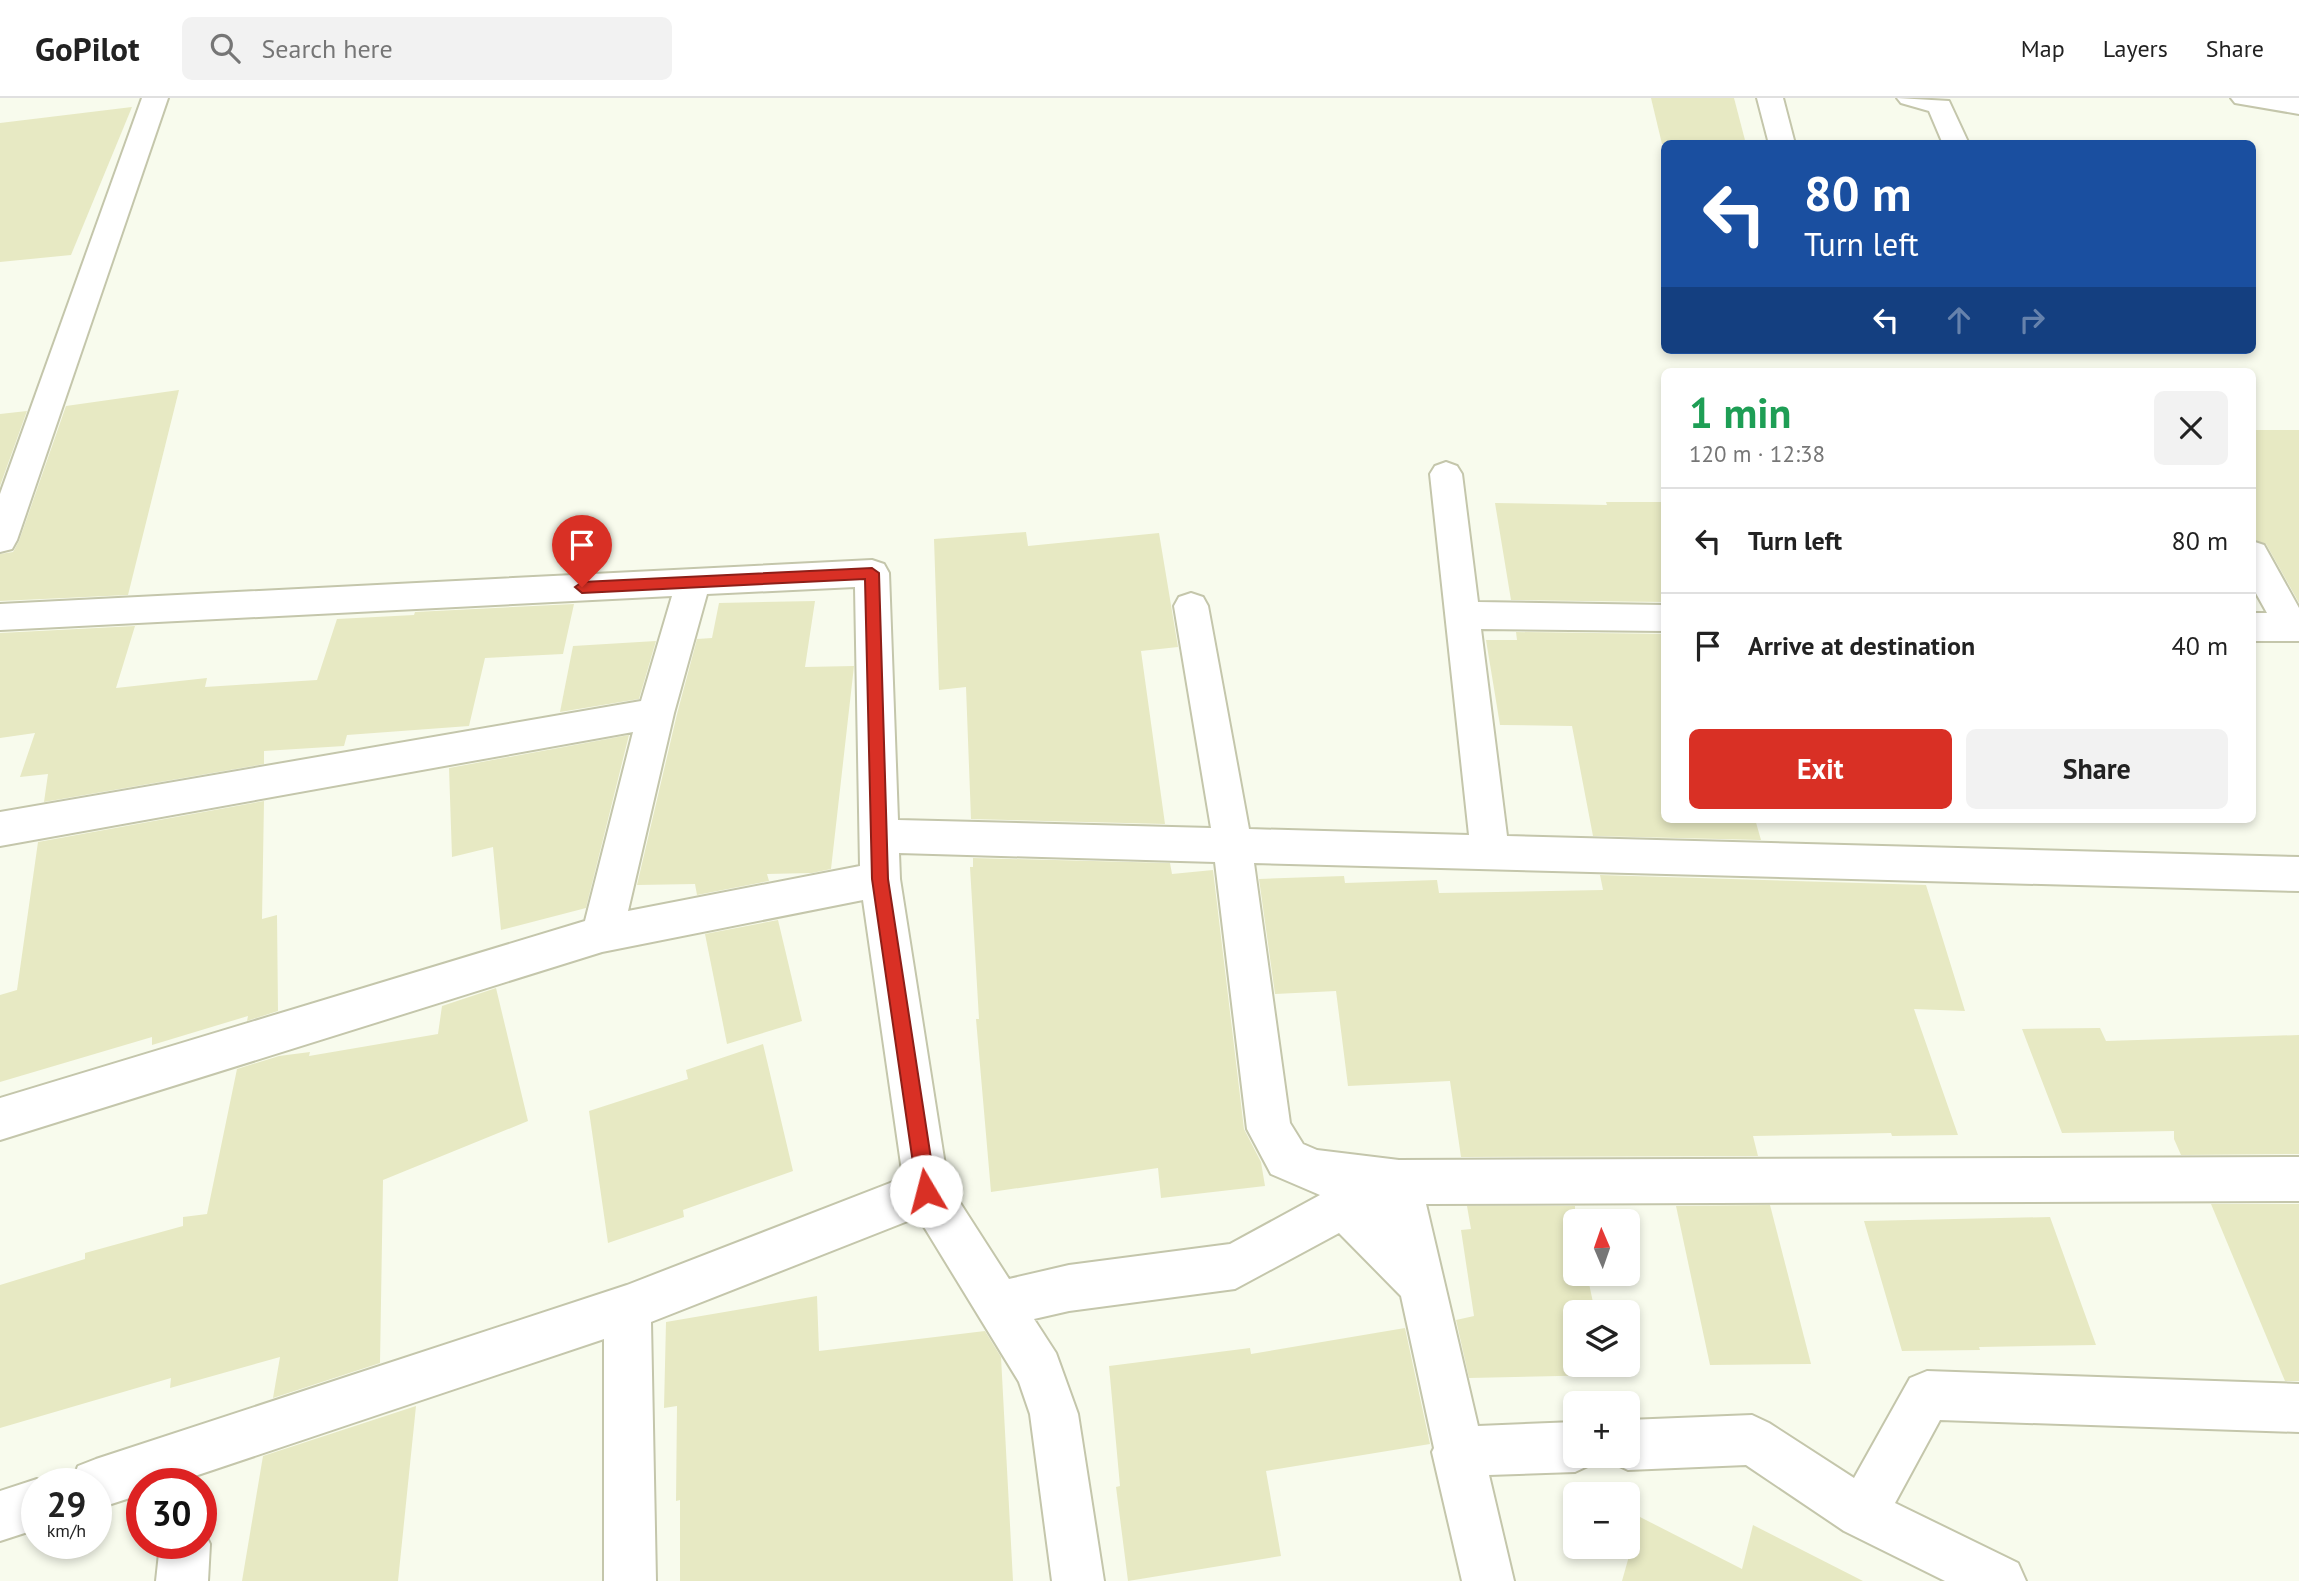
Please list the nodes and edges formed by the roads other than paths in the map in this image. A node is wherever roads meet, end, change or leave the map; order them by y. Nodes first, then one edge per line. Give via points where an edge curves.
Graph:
1 (155, 98) edge
2 (1770, 98) edge
3 (1910, 98) edge
4 (2242, 102) edge
5 (2299, 106) edge
6 (1781, 140) edge
7 (1954, 140) edge
8 (1446, 474) dead end
9 (0, 540) edge
10 (2256, 561) edge
11 (693, 582) junction
12 (1191, 606) dead end
13 (1462, 615) junction
14 (0, 617) edge
15 (1661, 618) edge
16 (2256, 627) edge
17 (2296, 627) edge
18 (656, 713) junction
19 (0, 828) edge
20 (877, 836) junction
21 (1233, 847) junction
22 (1490, 853) junction
23 (2298, 876) edge
24 (880, 879) junction
25 (602, 934) junction
26 (0, 1119) edge
27 (2299, 1180) edge
28 (1399, 1182) junction
29 (926, 1191) junction
30 (1344, 1206) junction
31 (1421, 1283) junction
32 (996, 1305) junction
33 (627, 1308) junction
34 (2299, 1408) edge
35 (1640, 1445) edge
36 (1563, 1448) edge
37 (1457, 1452) junction
38 (191, 1468) edge
39 (21, 1509) edge
40 (1863, 1513) junction
41 (0, 1516) edge
42 (184, 1559) edge
43 (182, 1581) edge
44 (630, 1581) edge
45 (1078, 1581) edge
46 (1488, 1581) edge
47 (2000, 1581) edge

1 - 9 street
2 - 6 street
3 - 7 street via 1940,106
4 - 5 street
8 - 13 street
10 - 17 street
11 - 14 street
11 - 18 street
11 - 20 street via 872,573
12 - 21 street
13 - 15 street
13 - 22 street
16 - 17 street
18 - 19 street
18 - 25 street
20 - 21 street
20 - 24 street
21 - 22 street
21 - 28 street via 1269,1129 1287,1159 1316,1172
22 - 23 street
24 - 25 street
24 - 29 street
25 - 26 street
27 - 28 street
28 - 30 street
28 - 31 street
29 - 32 street
29 - 33 street
30 - 31 street
30 - 32 street via 1235,1266 1069,1289
31 - 37 street
32 - 45 street via 1039,1370 1054,1414
33 - 38 street
33 - 44 street
34 - 40 street via 1927,1395
35 - 40 street via 1752,1440
36 - 37 street
37 - 46 street
39 - 41 street
40 - 47 street
42 - 43 street

